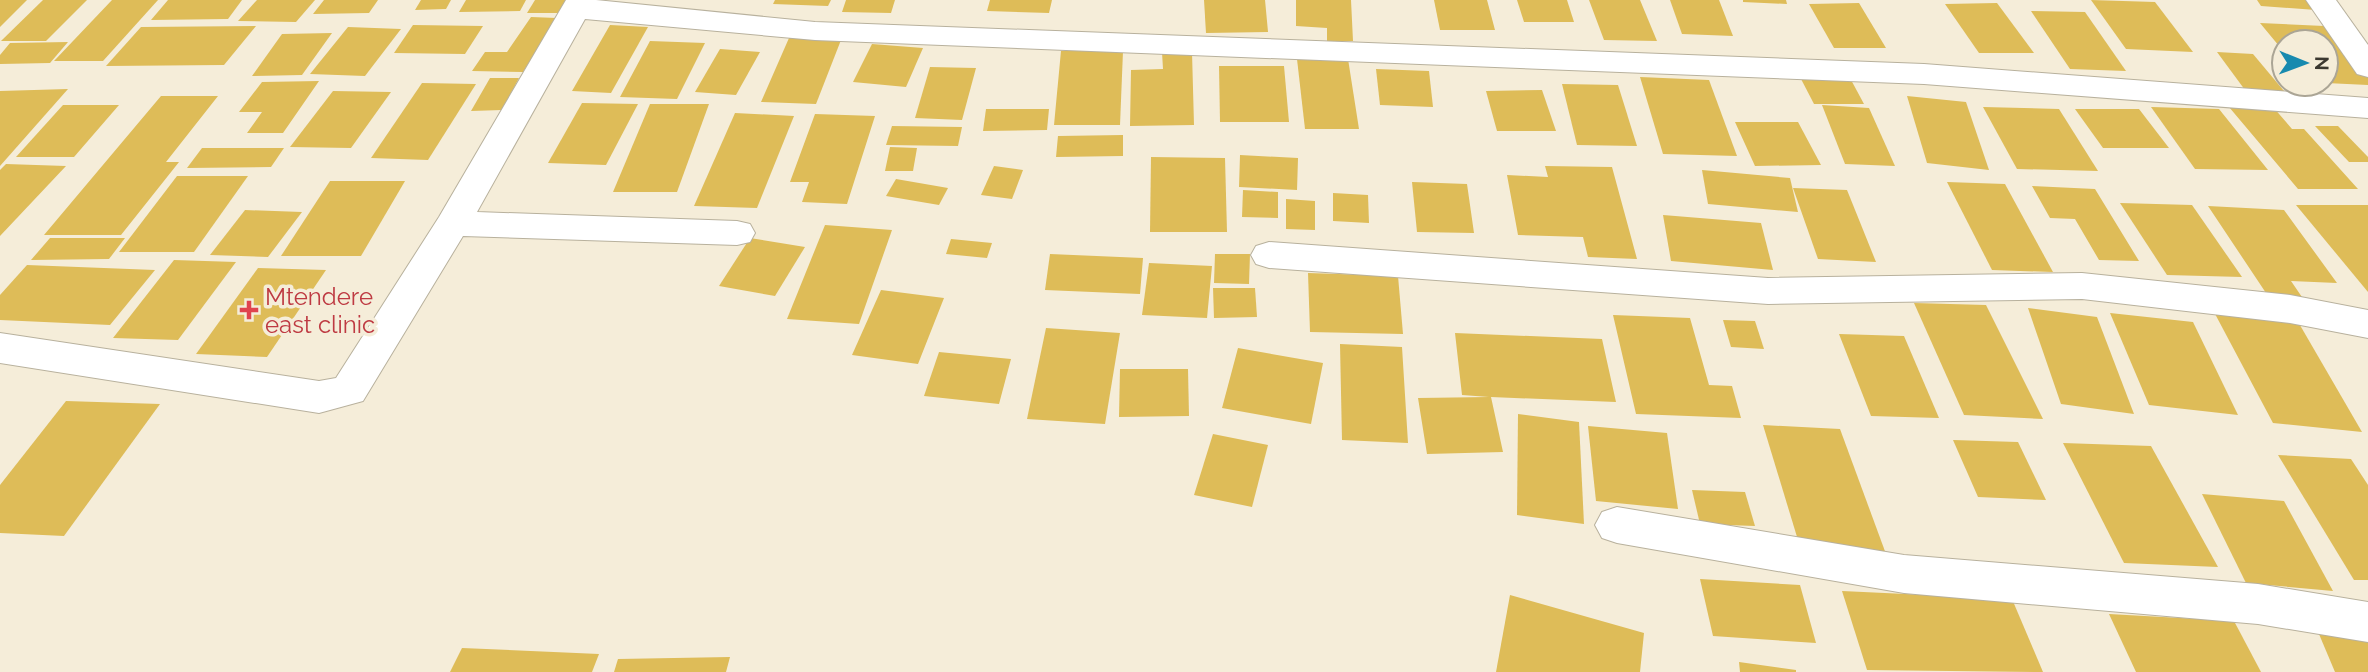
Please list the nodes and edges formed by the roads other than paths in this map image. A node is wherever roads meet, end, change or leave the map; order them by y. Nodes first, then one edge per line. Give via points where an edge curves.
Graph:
1 (2321, 0) edge
2 (579, 4) edge
3 (2368, 67) edge
4 (2368, 108) edge
5 (453, 223) junction
6 (737, 233) dead end
7 (1269, 255) dead end
8 (2368, 324) edge
9 (0, 348) edge
10 (1617, 525) dead end
11 (2368, 622) edge

1 - 3 street
2 - 4 street via 829,32 1924,74
2 - 5 street
5 - 6 street
5 - 9 street via 349,390 319,397
7 - 8 street via 1768,291 2082,286 2290,309
10 - 11 street via 1904,574 2258,604

